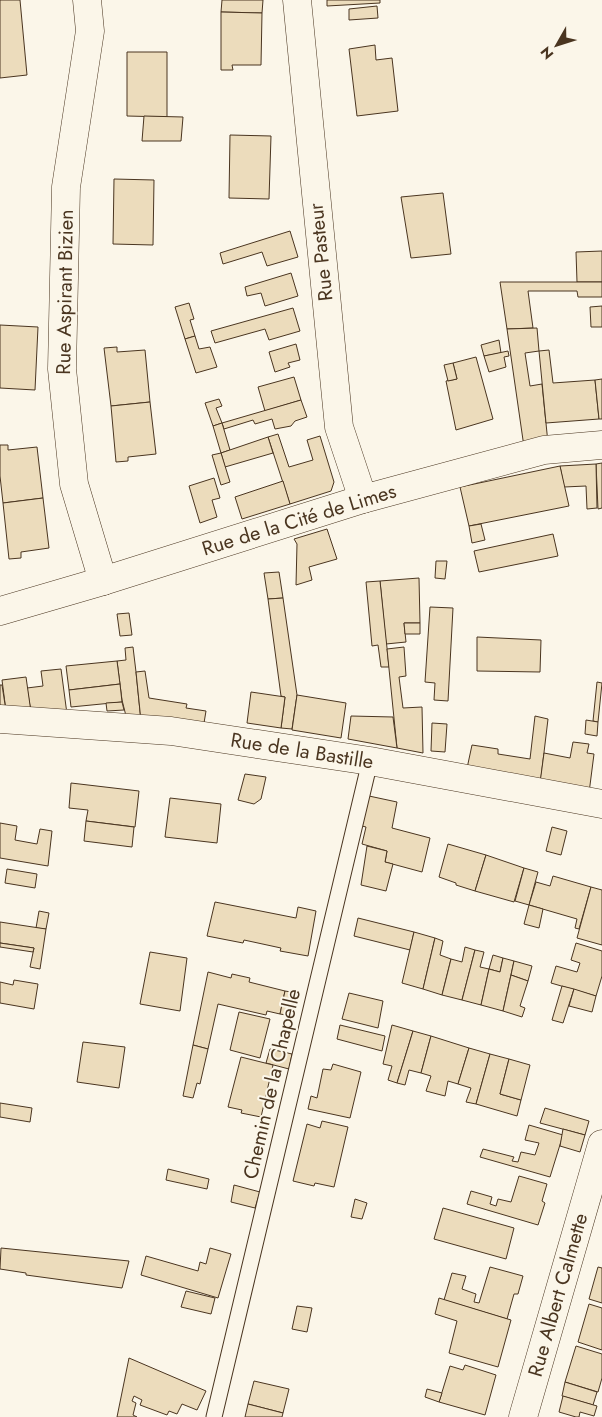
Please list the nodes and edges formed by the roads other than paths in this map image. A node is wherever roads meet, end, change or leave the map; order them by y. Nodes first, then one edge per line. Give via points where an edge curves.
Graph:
1 (87, 0) edge
2 (296, 0) edge
3 (602, 445) edge
4 (363, 500) junction
5 (103, 581) junction
6 (0, 611) edge
7 (0, 720) edge
8 (370, 761) junction
9 (602, 804) edge
10 (602, 1144) edge
11 (214, 1417) edge
12 (523, 1417) edge

1 - 5 street, Rue Aspirant Bizien via 90,31 66,187 62,368 74,484
2 - 4 street, Rue Pasteur via 338,427
3 - 4 street, Rue de la Cité de Limes via 544,450
4 - 5 street, Rue de la Cité de Limes
5 - 6 street, Rue de la Cité de Limes
7 - 8 street, Rue de la Bastille via 171,732
8 - 9 street, Rue de la Bastille
8 - 11 lane, Chemin de la Chapelle
10 - 12 street, Rue Albert Calmette

